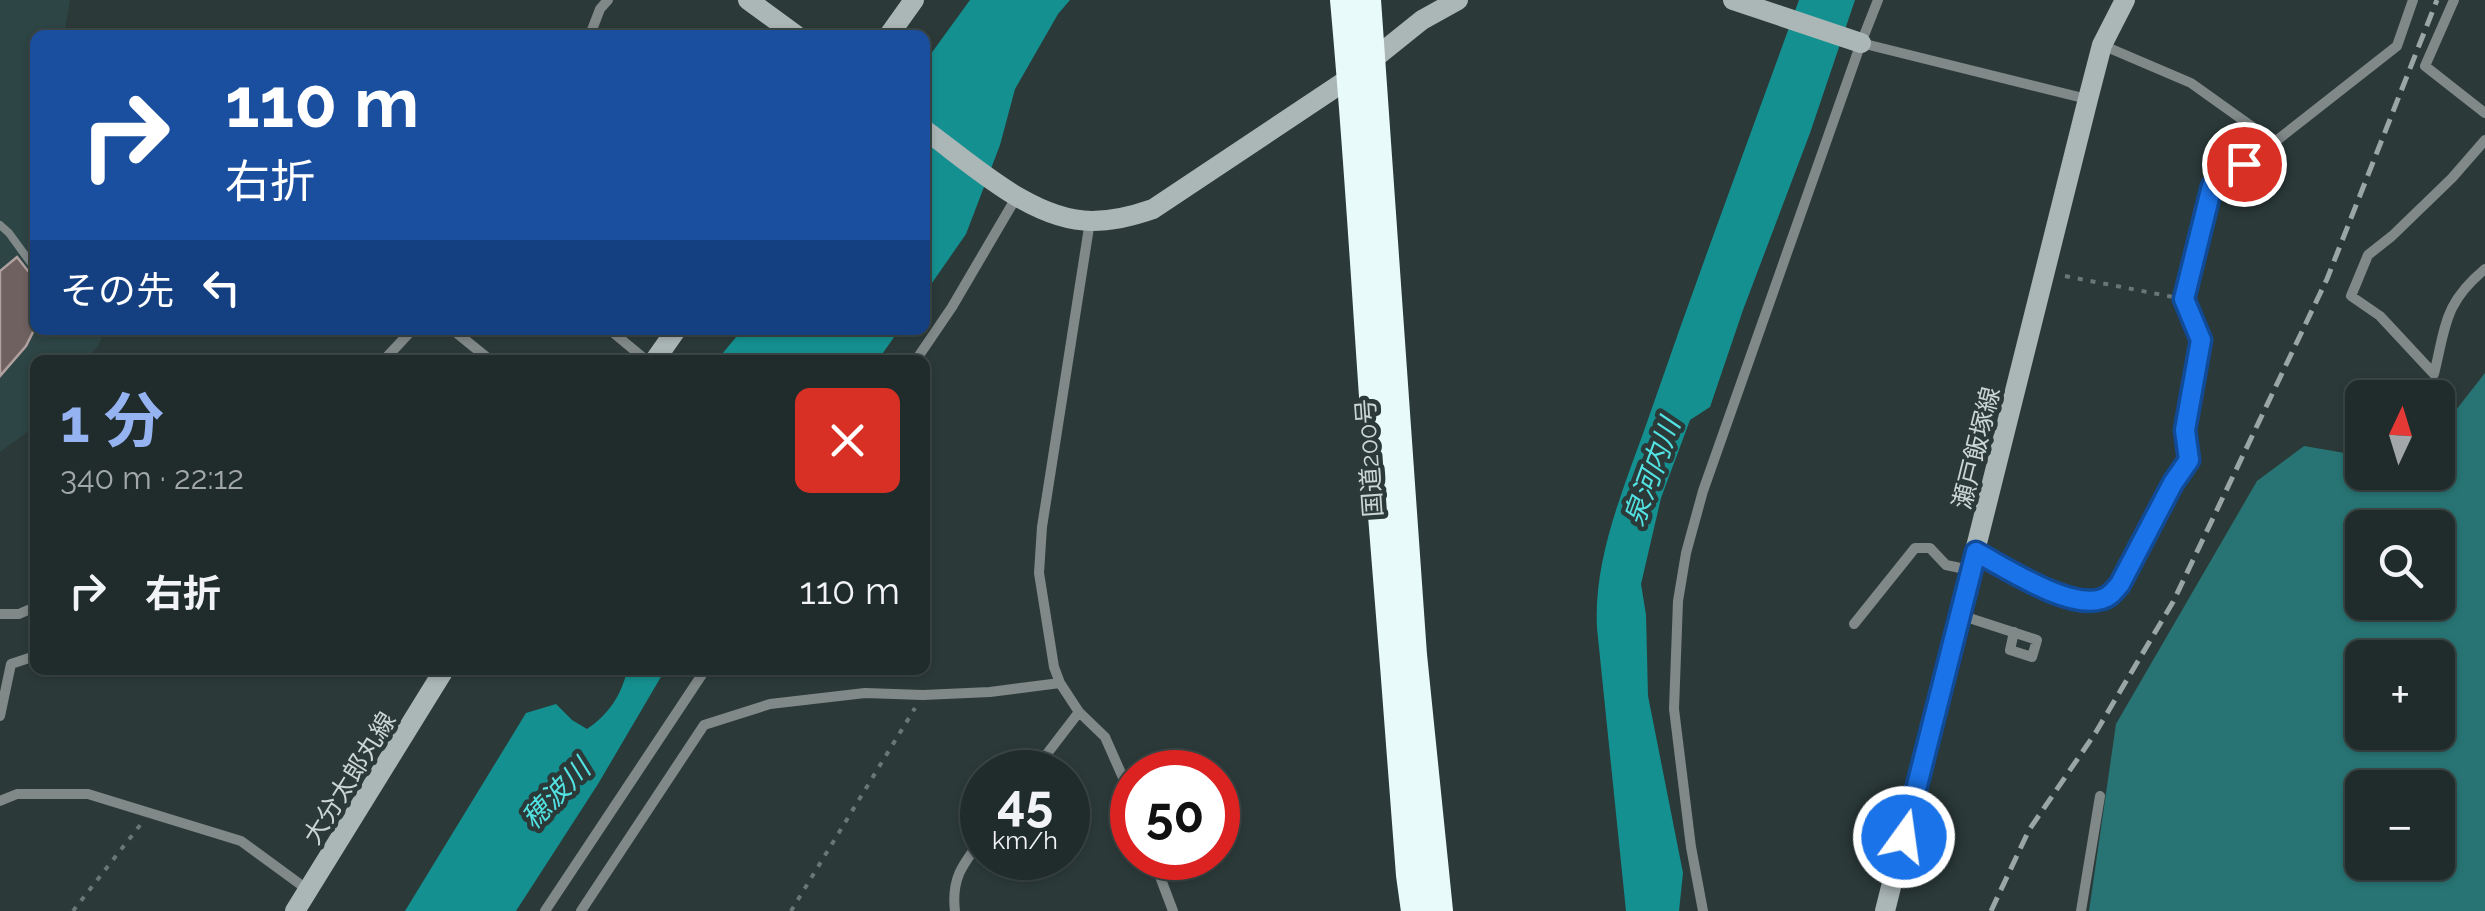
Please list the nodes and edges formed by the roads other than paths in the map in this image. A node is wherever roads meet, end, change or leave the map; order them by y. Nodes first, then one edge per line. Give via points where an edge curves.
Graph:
1 (608, 0) edge
2 (748, 0) edge
3 (914, 0) edge
4 (1344, 0) edge
5 (1366, 0) edge
6 (1458, 0) edge
7 (1732, 0) edge
8 (1878, 0) edge
9 (2124, 0) edge
10 (2414, 0) edge
11 (2454, 0) edge
12 (592, 30) edge
13 (789, 30) edge
14 (893, 30) edge
15 (1861, 43) junction
16 (2102, 45) junction
17 (1362, 69) junction
18 (2088, 99) junction
19 (2485, 113) edge
20 (930, 134) edge
21 (2485, 140) edge
22 (2276, 142) junction
23 (1016, 196) junction
24 (1090, 221) junction
25 (0, 224) edge
26 (30, 261) edge
27 (2485, 269) edge
28 (407, 335) edge
29 (459, 335) edge
30 (616, 335) edge
31 (389, 355) edge
32 (484, 355) edge
33 (640, 355) edge
34 (919, 355) edge
35 (1974, 562) junction
36 (30, 609) edge
37 (0, 614) edge
38 (1960, 615) junction
39 (1854, 624) dead end
40 (2014, 632) dead end
41 (30, 658) edge
42 (441, 675) edge
43 (702, 675) edge
44 (1060, 683) junction
45 (1079, 712) junction
46 (0, 716) edge
47 (1050, 750) edge
48 (1111, 750) edge
49 (2100, 796) dead end
50 (0, 801) edge
51 (960, 872) edge
52 (1161, 880) edge
53 (309, 890) junction
54 (295, 911) edge
55 (545, 911) edge
56 (581, 911) edge
57 (955, 911) edge
58 (1173, 911) edge
59 (1415, 911) edge
60 (1439, 911) edge
61 (1702, 911) edge
62 (1885, 911) edge
63 (2081, 911) edge

1 - 12 street
2 - 13 main road
3 - 14 main road
4 - 17 highway, 国道200号
5 - 17 highway, 国道200号
6 - 17 main road
7 - 15 main road
8 - 15 street
9 - 16 main road, 瀬戸飯塚線
10 - 22 street via 2397,46
11 - 19 street via 2424,66
15 - 18 street
15 - 61 street via 1686,553 1674,709
16 - 18 main road, 瀬戸飯塚線
16 - 22 street via 2191,83
17 - 24 main road via 1152,209
17 - 59 highway, 国道200号 via 1378,453
17 - 60 highway, 国道200号
18 - 35 main road, 瀬戸飯塚線
20 - 23 main road
21 - 27 street via 2368,255 2351,296 2380,316 2434,374 2450,310
22 - 35 street via 2212,186 2184,299 2201,340 2185,430 2189,460 2120,584 2107,598 2091,602 2063,598
23 - 24 main road via 1049,213
23 - 34 street
24 - 44 street via 1039,573
25 - 26 lane
28 - 31 street
29 - 32 street
30 - 33 street
35 - 38 main road, 瀬戸飯塚線
35 - 39 street via 1946,564 1930,548 1915,548
36 - 37 street
38 - 40 street
38 - 62 main road, 瀬戸飯塚線
41 - 46 street via 11,664
42 - 53 main road, 大分太郎丸線
43 - 55 street
44 - 45 street
44 - 56 street via 990,692 865,693 770,704 704,724
45 - 47 street
45 - 48 street
49 - 63 street
50 - 53 street via 17,794 88,794 241,841
51 - 57 street via 952,890
52 - 58 street
53 - 54 main road, 大分太郎丸線

